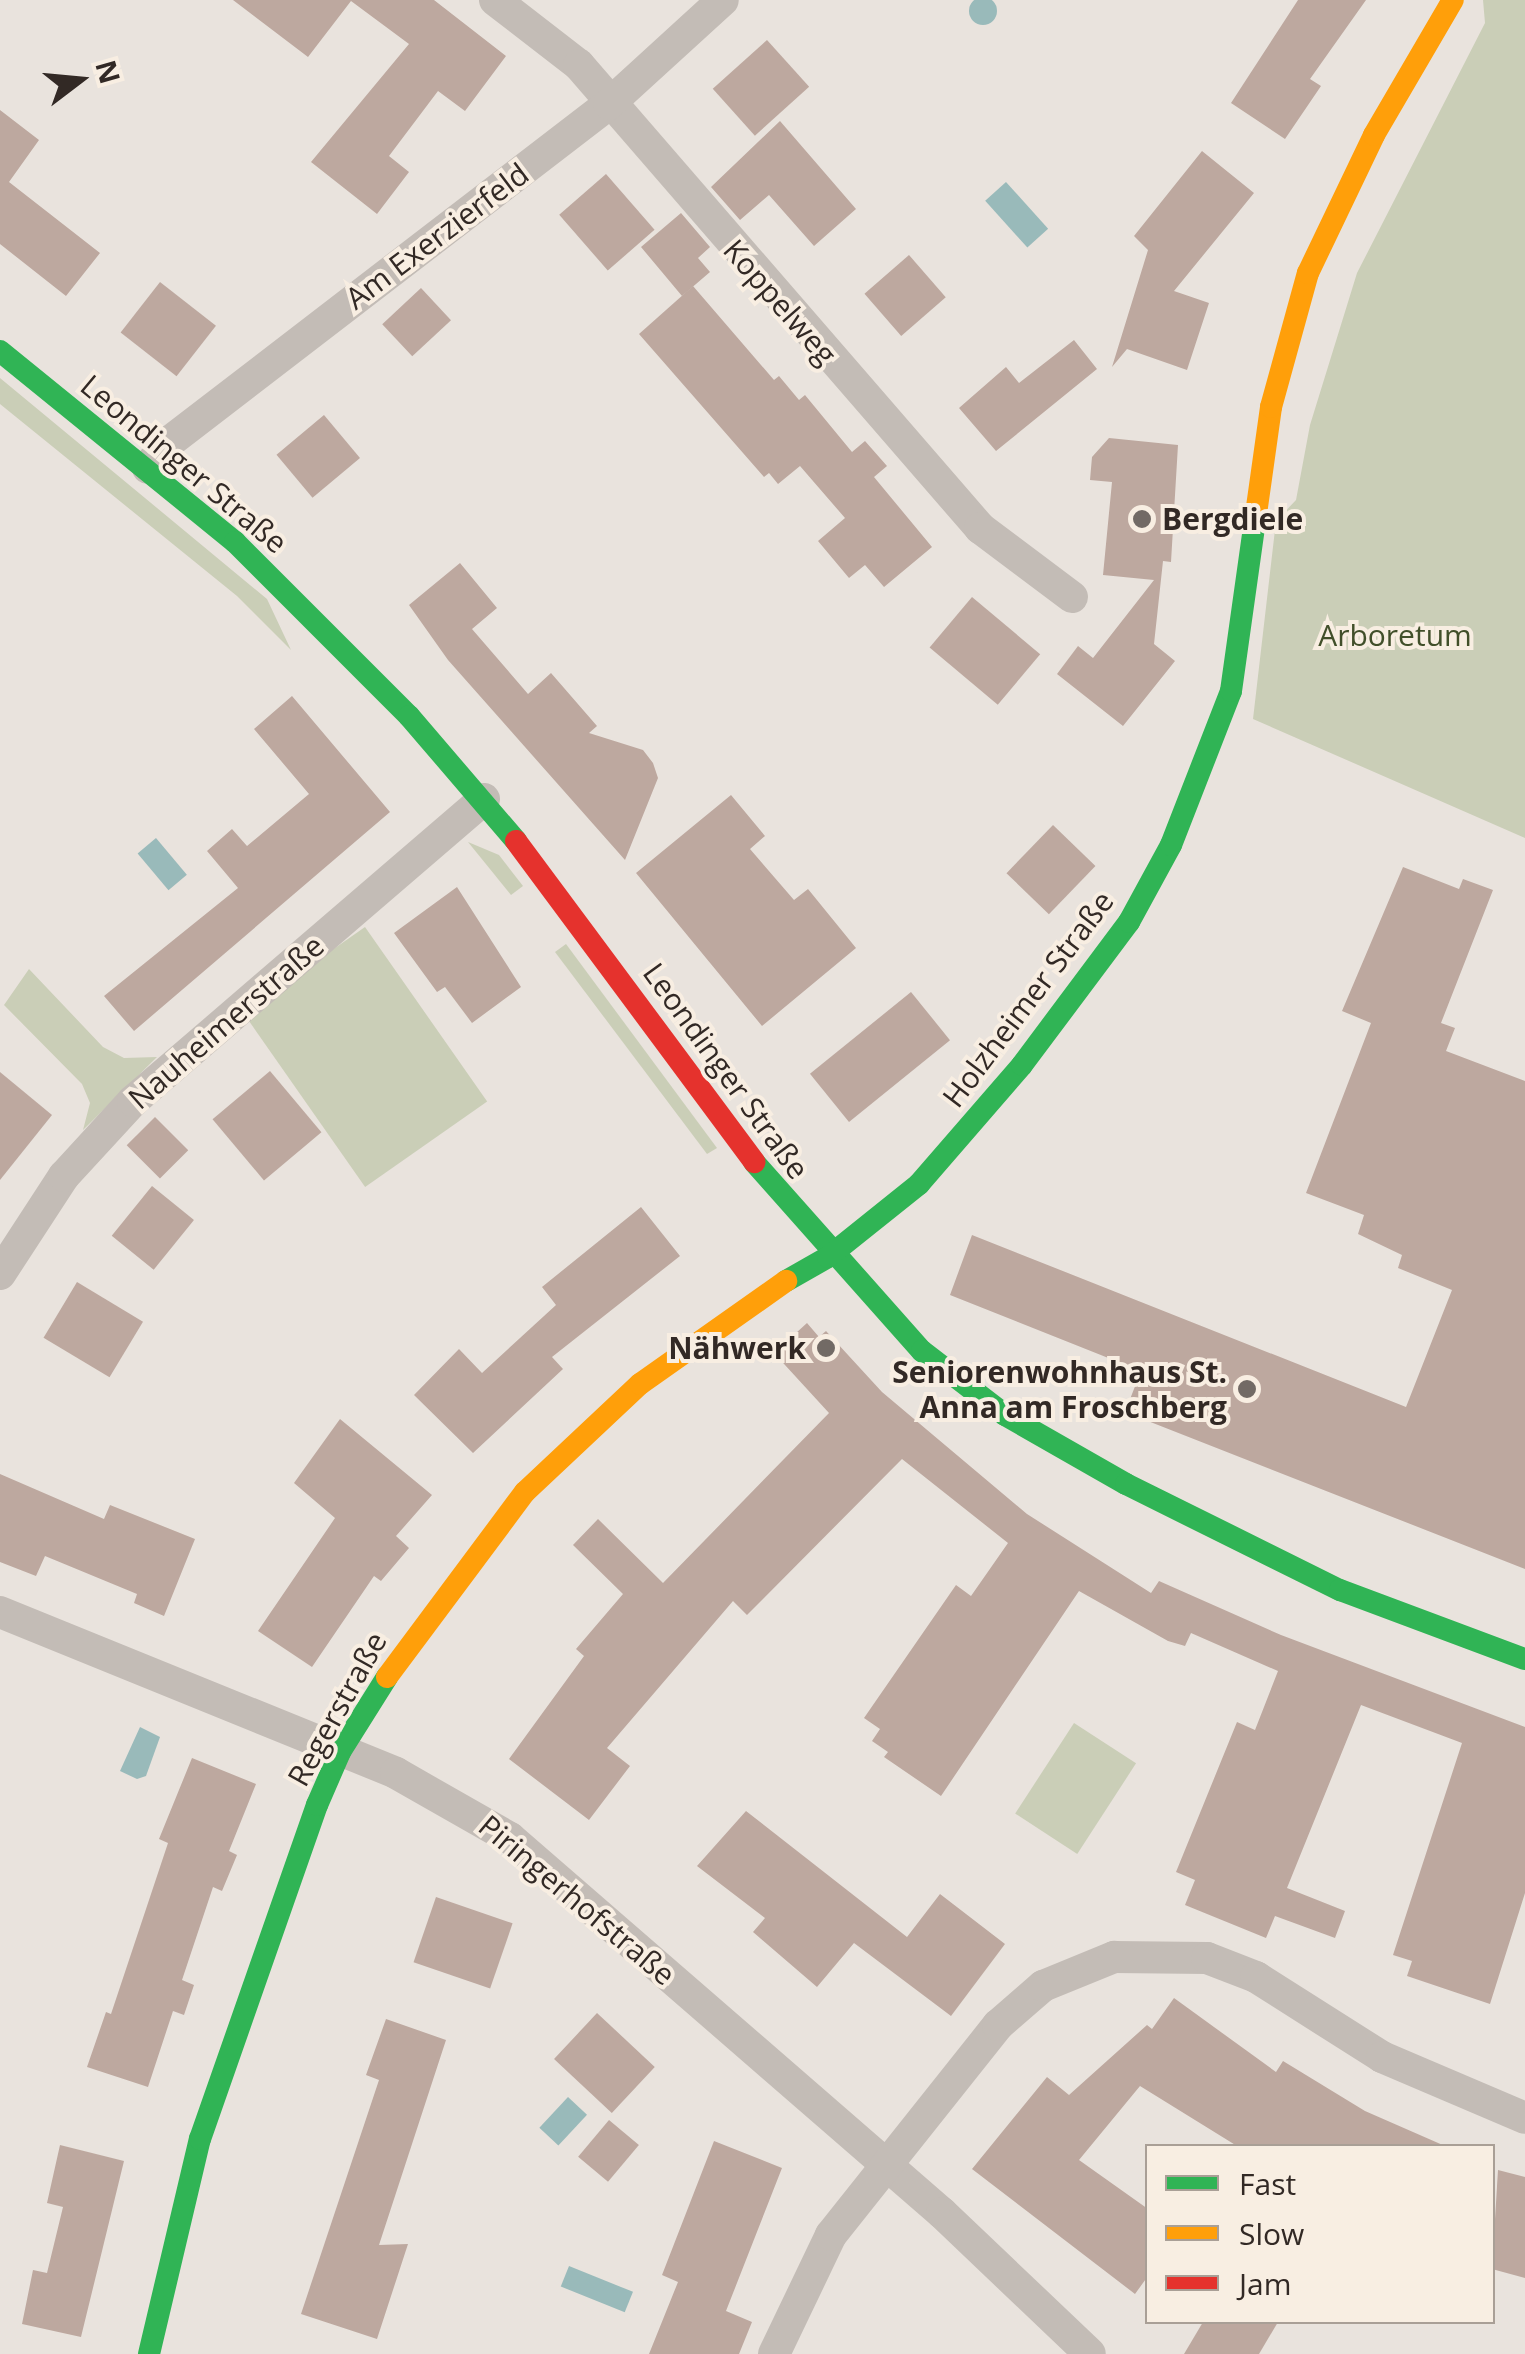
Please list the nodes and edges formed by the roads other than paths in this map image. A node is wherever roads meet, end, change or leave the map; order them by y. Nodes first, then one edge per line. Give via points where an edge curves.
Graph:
1 (495, 0) edge
2 (723, 0) edge
3 (1453, 0) edge
4 (610, 104) junction
5 (0, 351) edge
6 (148, 468) junction
7 (1072, 597) dead end
8 (484, 800) junction
9 (828, 1257) junction
10 (0, 1274) edge
11 (0, 1612) edge
12 (1525, 1659) edge
13 (340, 1752) junction
14 (1525, 2118) edge
15 (887, 2167) junction
16 (149, 2354) edge
17 (774, 2354) edge
18 (1090, 2354) edge

1 - 4 street, Koppelweg via 579,65
2 - 4 street, Am Exerzierfeld
3 - 9 street, Holzheimer Straße via 1324,232 1292,319 1271,408 1231,690 1171,845 1129,922 1022,1065 919,1184
4 - 6 street, Am Exerzierfeld via 164,446
4 - 7 street, Koppelweg via 980,528
5 - 6 street, Leondinger Straße
6 - 8 street, Leondinger Straße via 320,621
8 - 9 street, Leondinger Straße
8 - 10 street, Nauheimerstraße via 133,1101 64,1176
9 - 12 street, Leondinger Straße via 922,1351 1063,1450 1340,1590
9 - 13 street, Regerstraße via 750,1303 640,1384 525,1492 419,1627
11 - 13 street, Piringerhofstraße
13 - 15 street, Piringerhofstraße via 458,1804 510,1838
13 - 16 street, Regerstraße via 200,2139
14 - 15 street via 1382,2057 1256,1978 1207,1958 1161,1952 1070,1972 1017,2004
15 - 17 street via 832,2235
15 - 18 street, Piringerhofstraße

